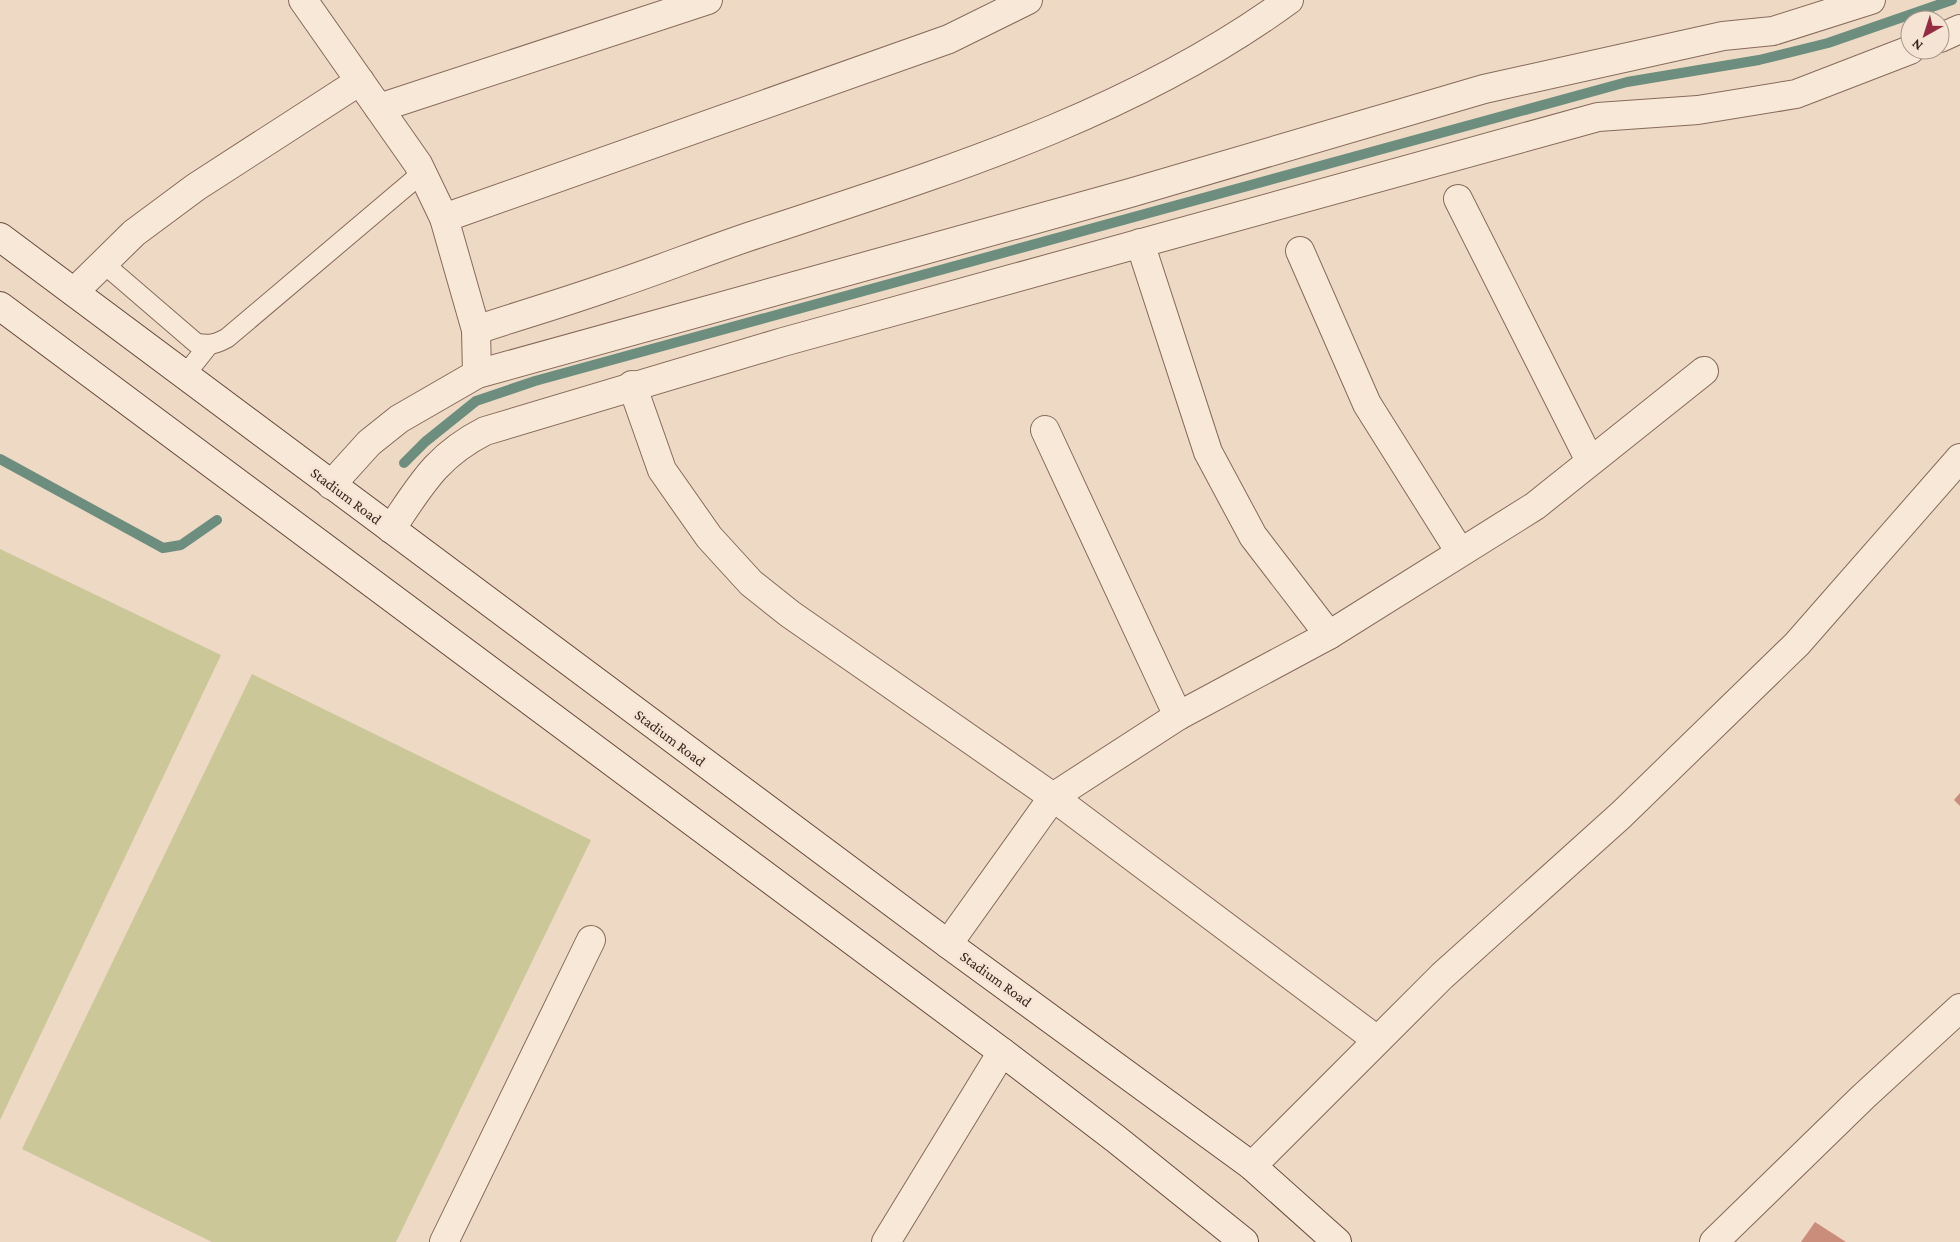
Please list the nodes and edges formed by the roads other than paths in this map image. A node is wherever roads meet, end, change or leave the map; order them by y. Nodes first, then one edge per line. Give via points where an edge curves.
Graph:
1 (708, 0) edge
2 (1028, 0) edge
3 (1288, 0) edge
4 (1871, 0) edge
5 (311, 2) edge
6 (1900, 54) edge
7 (360, 81) junction
8 (379, 108) junction
9 (422, 173) junction
10 (1458, 199) dead end
11 (444, 218) junction
12 (0, 237) edge
13 (1140, 243) junction
14 (1300, 251) dead end
15 (103, 263) junction
16 (74, 292) junction
17 (0, 306) edge
18 (476, 330) junction
19 (208, 346) junction
20 (1704, 371) dead end
21 (477, 374) junction
22 (185, 375) junction
23 (632, 385) junction
24 (1045, 430) dead end
25 (1960, 458) edge
26 (1590, 461) junction
27 (331, 485) junction
28 (391, 529) junction
29 (1460, 552) junction
30 (1329, 635) junction
31 (1178, 716) junction
32 (1053, 797) junction
33 (591, 940) dead end
34 (948, 944) junction
35 (1960, 1008) edge
36 (1377, 1040) junction
37 (1002, 1052) junction
38 (1252, 1166) junction
39 (444, 1242) edge
40 (886, 1242) edge
41 (1244, 1242) edge
42 (1338, 1242) edge
43 (1714, 1242) edge

1 - 8 street
2 - 11 street via 949,39
3 - 18 street via 1246,32 1142,90 1022,143
4 - 21 street via 1773,31 1723,36 1484,89 1130,194
5 - 7 street
6 - 13 street via 1796,94 1698,110 1598,117
7 - 8 street
7 - 15 street via 196,187 134,233
8 - 9 street
9 - 11 street
9 - 19 lane via 228,338
10 - 26 street
11 - 18 street
12 - 16 street, Stadium Road
13 - 23 street
13 - 30 street via 1208,452 1253,536
14 - 29 street via 1367,404
15 - 16 street
15 - 19 lane via 196,342
16 - 22 street, Stadium Road
17 - 37 street
18 - 21 street
19 - 22 lane
20 - 26 street
21 - 27 street via 399,419 369,443
22 - 27 street, Stadium Road
23 - 28 street via 485,430 462,443 433,468
23 - 32 street via 662,470 710,537 750,583
24 - 31 street
25 - 36 street via 1797,644 1621,815 1442,976
26 - 29 street via 1535,506
27 - 28 street, Stadium Road
28 - 34 street, Stadium Road
29 - 30 street
30 - 31 street
31 - 32 street
32 - 34 street
32 - 36 street
33 - 39 street
34 - 38 street, Stadium Road
35 - 43 street
36 - 38 street
37 - 40 street
37 - 41 street via 1116,1138
38 - 42 street, Stadium Road

